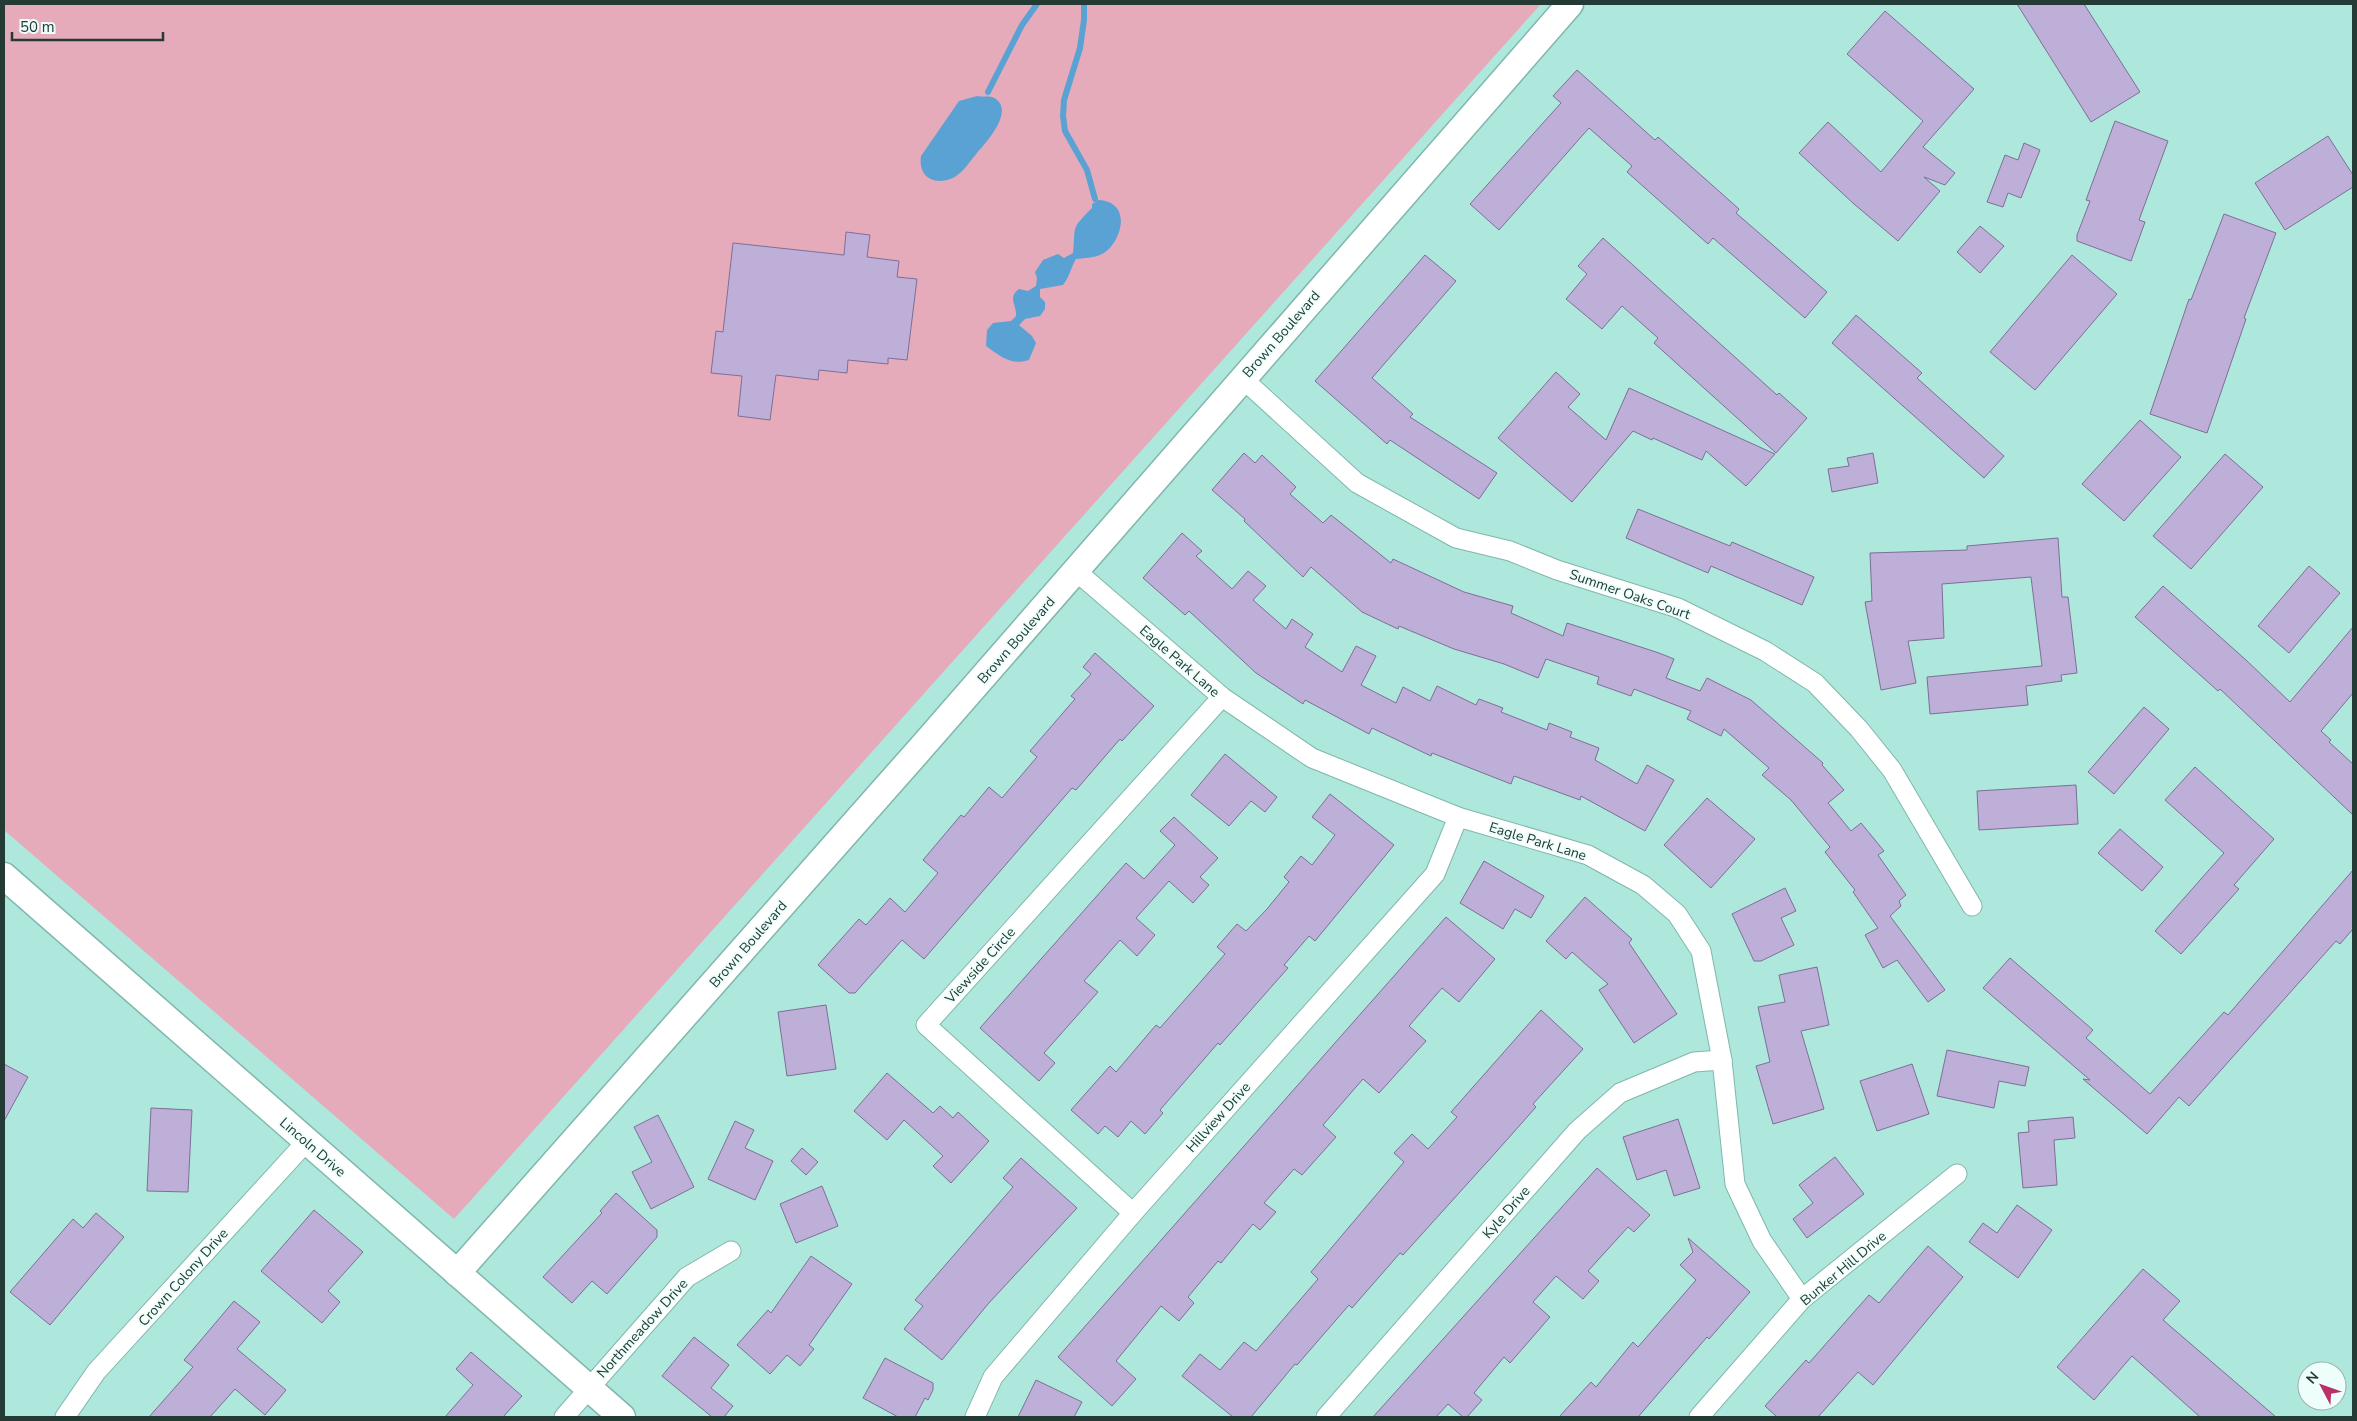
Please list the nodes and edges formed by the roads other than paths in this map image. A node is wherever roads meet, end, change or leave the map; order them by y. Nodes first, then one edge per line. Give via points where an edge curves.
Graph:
1 (1570, 4) edge
2 (1243, 379) junction
3 (1076, 570) junction
4 (1222, 697) junction
5 (1458, 817) junction
6 (4, 876) edge
7 (1972, 906) dead end
8 (1722, 1060) junction
9 (307, 1141) junction
10 (1957, 1174) dead end
11 (1133, 1213) junction
12 (732, 1251) dead end
13 (457, 1273) junction
14 (1802, 1299) junction
15 (588, 1387) junction
16 (66, 1417) edge
17 (564, 1417) edge
18 (622, 1417) edge
19 (975, 1417) edge
20 (1326, 1417) edge
21 (1699, 1417) edge

1 - 2 street, Brown Boulevard
2 - 3 street, Brown Boulevard
2 - 7 street, Summer Oaks Court via 1357,483 1456,538 1510,551 1557,570 1678,608 1764,651 1815,683 1892,770
3 - 4 street, Eagle Park Lane
3 - 13 street, Brown Boulevard
4 - 5 street, Eagle Park Lane via 1312,758
4 - 11 street, Viewside Circle via 926,1025
5 - 8 street, Eagle Park Lane via 1588,855 1643,885 1677,914 1701,951
5 - 11 street, Hillview Drive via 1435,874
6 - 9 street, Lincoln Drive
8 - 14 street, Eagle Park Lane via 1735,1184 1762,1241
8 - 20 street, Kyle Drive via 1694,1062 1620,1093 1577,1131
9 - 13 street, Lincoln Drive
9 - 16 street, Crown Colony Drive via 96,1372
10 - 14 street, Bunker Hill Drive
11 - 19 street, Hillview Drive via 993,1377
12 - 15 street, Northmeadow Drive via 687,1277
13 - 15 street, Lincoln Drive
14 - 21 street, Bunker Hill Drive
15 - 17 street, Northmeadow Drive
15 - 18 street, Lincoln Drive

